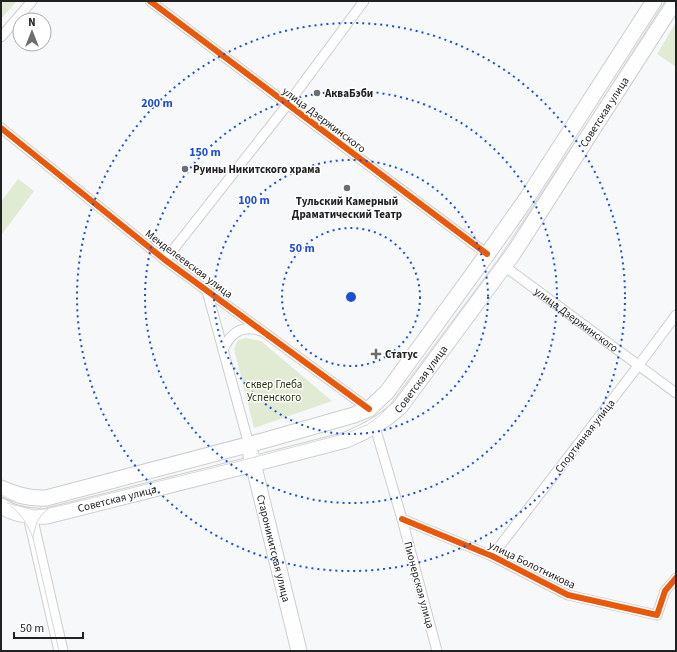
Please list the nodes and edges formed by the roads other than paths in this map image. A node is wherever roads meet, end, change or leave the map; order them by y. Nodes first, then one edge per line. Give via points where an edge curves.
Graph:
1 (32, 1) edge
2 (150, 1) edge
3 (364, 1) edge
4 (654, 1) edge
5 (673, 4) edge
6 (1, 37) edge
7 (287, 105) junction
8 (1, 128) edge
9 (487, 254) junction
10 (165, 260) junction
11 (504, 266) junction
12 (207, 291) junction
13 (676, 315) edge
14 (262, 331) junction
15 (223, 350) junction
16 (638, 366) junction
17 (676, 393) edge
18 (369, 409) junction
19 (375, 427) junction
20 (249, 445) junction
21 (253, 464) junction
22 (1, 488) edge
23 (30, 498) junction
24 (1, 506) edge
25 (30, 516) junction
26 (402, 519) junction
27 (492, 556) junction
28 (676, 578) edge
29 (61, 651) edge
30 (299, 651) edge
31 (437, 651) edge

1 - 6 street
2 - 7 street, улица Дзержинского
3 - 7 street
4 - 9 main road, Советская улица via 527,198
5 - 11 main road, Советская улица
7 - 9 street, улица Дзержинского
7 - 10 street
8 - 10 street, Менделеевская улица
9 - 11 main road, улица Дзержинского
9 - 18 main road, Советская улица via 387,392
10 - 12 street, Менделеевская улица
11 - 16 street, улица Дзержинского
11 - 19 main road, Советская улица via 400,407
12 - 14 street, Менделеевская улица
12 - 15 street
13 - 16 street, Спортивная улица
14 - 15 street via 238,331 232,334
14 - 18 street, Менделеевская улица
15 - 20 street
16 - 17 street, улица Дзержинского
16 - 27 street, Спортивная улица
18 - 20 main road, Советская улица
19 - 21 main road, Советская улица via 346,440
19 - 26 street, Пионерская улица
20 - 21 main road, Староникитская улица
20 - 23 main road, Советская улица via 65,494
21 - 25 main road, Советская улица via 47,516
21 - 30 main road, Староникитская улица
22 - 23 main road, Советская улица
23 - 25 main road
24 - 25 main road, Советская улица
25 - 29 main road
26 - 27 street, улица Болотникова
26 - 31 street, Пионерская улица
27 - 28 street, улица Болотникова via 568,595 657,615 666,591

